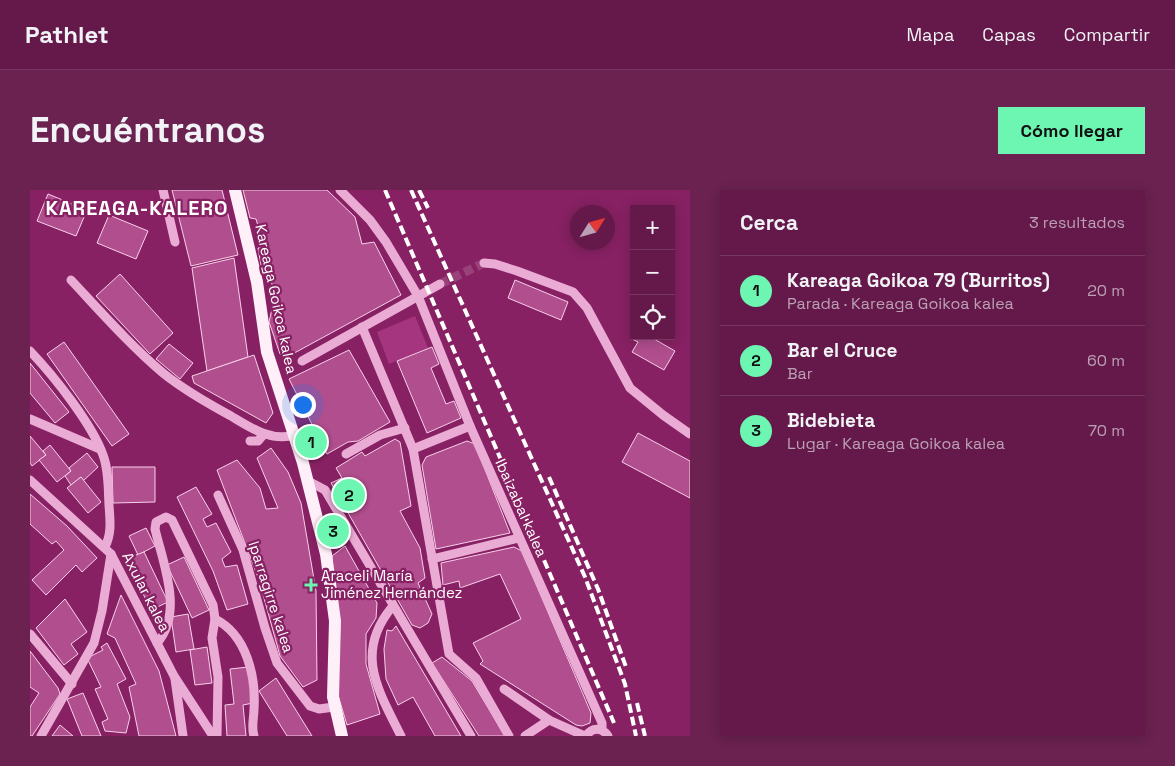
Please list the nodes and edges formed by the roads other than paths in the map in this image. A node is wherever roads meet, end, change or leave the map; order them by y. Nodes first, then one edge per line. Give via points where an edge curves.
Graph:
1 (163, 190) edge
2 (236, 190) edge
3 (340, 190) edge
4 (175, 242) dead end
5 (484, 263) tunnel mouth
6 (71, 280) dead end
7 (440, 284) tunnel mouth
8 (418, 296) junction
9 (362, 327) junction
10 (30, 351) edge
11 (302, 361) dead end
12 (30, 420) edge
13 (470, 426) junction
14 (405, 428) junction
15 (264, 434) junction
16 (690, 434) edge
17 (294, 435) junction
18 (250, 441) dead end
19 (100, 448) junction
20 (413, 449) junction
21 (346, 454) dead end
22 (30, 480) edge
23 (308, 481) junction
24 (218, 496) dead end
25 (519, 538) junction
26 (105, 547) junction
27 (111, 554) junction
28 (432, 559) junction
29 (392, 607) junction
30 (215, 619) junction
31 (30, 634) edge
32 (157, 643) junction
33 (174, 676) junction
34 (72, 684) junction
35 (504, 689) dead end
36 (334, 707) junction
37 (549, 720) junction
38 (605, 733) edge
39 (41, 736) edge
40 (184, 736) edge
41 (213, 736) edge
42 (218, 736) edge
43 (254, 736) edge
44 (342, 736) edge
45 (401, 736) edge
46 (471, 736) edge
47 (509, 736) edge
48 (526, 736) edge
49 (586, 736) edge

1 - 4 street
2 - 17 main road, Kareaga Goikoa kalea via 257,282 268,352
3 - 8 street, Ibaizabal kalea via 370,220
5 - 16 street via 517,271 573,292 582,299 630,388
6 - 15 street via 162,372 189,392
7 - 8 street
8 - 9 street
8 - 13 street, Ibaizabal kalea
9 - 11 street
9 - 14 street
10 - 19 street via 49,372
12 - 19 street
13 - 20 street
13 - 25 street, Ibaizabal kalea
14 - 20 street
14 - 21 street via 380,435
15 - 17 street via 279,438
15 - 18 street via 258,442
17 - 23 main road, Kareaga Goikoa kalea
19 - 26 street via 108,486 110,532
20 - 28 street
22 - 26 street, Axular kalea
23 - 29 street via 325,490
23 - 36 main road, Kareaga Goikoa kalea via 333,599
24 - 36 street, Iparragirre kalea via 243,550 264,628 278,664 310,706 319,709
25 - 28 street
25 - 38 street, Ibaizabal kalea
26 - 27 street, Axular kalea
27 - 32 street, Axular kalea
27 - 34 street via 94,643
28 - 47 street via 449,654 476,678
29 - 45 street via 380,622 373,639 372,671
29 - 46 street
30 - 32 street via 214,605 172,520 162,518 156,522 155,529 170,584 170,600 165,630
30 - 42 street via 212,638 218,676
30 - 43 street via 234,633 252,671
31 - 34 street
32 - 33 street, Axular kalea
33 - 40 street
33 - 41 street, Axular kalea
34 - 39 street
35 - 37 street
36 - 44 main road, Kareaga Goikoa kalea
37 - 48 street
37 - 49 street
38 - 49 street via 591,731

